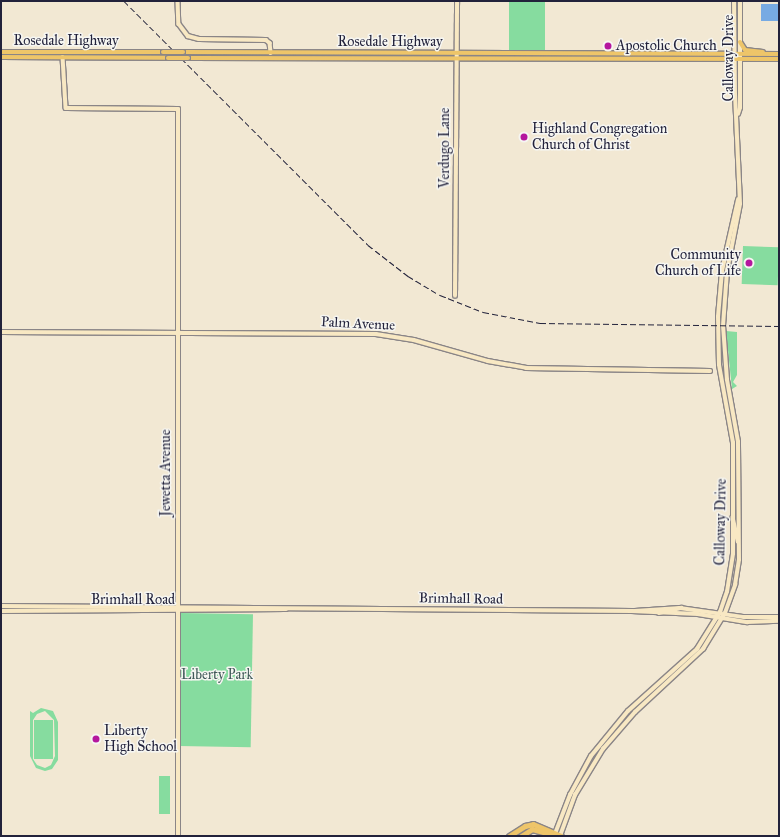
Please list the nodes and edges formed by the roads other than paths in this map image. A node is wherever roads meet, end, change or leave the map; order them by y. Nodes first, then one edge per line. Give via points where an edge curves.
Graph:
1 (178, 1) edge
2 (457, 1) edge
3 (734, 1) edge
4 (739, 2) edge
5 (740, 42) junction
6 (1, 52) edge
7 (271, 53) junction
8 (303, 53) junction
9 (505, 53) junction
10 (553, 53) junction
11 (63, 54) junction
12 (772, 54) junction
13 (779, 54) edge
14 (362, 55) junction
15 (456, 56) junction
16 (650, 56) junction
17 (734, 56) junction
18 (740, 56) junction
19 (1, 57) edge
20 (220, 58) junction
21 (271, 58) junction
22 (485, 58) junction
23 (515, 58) junction
24 (779, 59) edge
25 (738, 114) junction
26 (738, 200) junction
27 (455, 296) dead end
28 (1, 332) edge
29 (177, 332) junction
30 (710, 371) dead end
31 (733, 517) junction
32 (739, 542) junction
33 (733, 551) junction
34 (737, 575) junction
35 (2, 606) edge
36 (176, 606) junction
37 (235, 606) junction
38 (266, 607) junction
39 (681, 608) junction
40 (289, 609) junction
41 (1, 611) edge
42 (212, 611) junction
43 (245, 611) junction
44 (632, 611) junction
45 (176, 612) junction
46 (720, 612) junction
47 (656, 614) junction
48 (726, 614) junction
49 (717, 617) junction
50 (779, 617) edge
51 (723, 618) junction
52 (779, 621) edge
53 (694, 652) junction
54 (678, 668) junction
55 (680, 672) junction
56 (667, 684) junction
57 (558, 835) edge
58 (178, 836) edge
59 (510, 836) edge
60 (521, 836) edge

1 - 7 street via 181,29 191,38 266,40 270,43
2 - 15 street, Verdugo Lane
3 - 17 street, Calloway Drive
4 - 5 street, Calloway Drive
5 - 12 main road via 745,50
5 - 18 street, Calloway Drive
6 - 11 main road, Rosedale Highway
7 - 8 main road, Rosedale Highway
7 - 11 main road, Rosedale Highway, bridge
7 - 20 main road via 266,56
8 - 14 main road, Rosedale Highway
8 - 21 main road via 274,55
9 - 10 main road, Rosedale Highway
9 - 15 main road, Rosedale Highway
9 - 22 main road
10 - 16 main road, Rosedale Highway
10 - 23 main road
11 - 19 main road, Rosedale Highway
11 - 20 main road, Rosedale Highway, bridge
11 - 29 street, Jewetta Avenue via 66,108 178,109
12 - 13 main road, Rosedale Highway
12 - 18 main road, Rosedale Highway
14 - 15 main road, Rosedale Highway
14 - 15 main road, Rosedale Highway
14 - 21 main road, Rosedale Highway
15 - 22 main road, Rosedale Highway
15 - 27 street, Verdugo Lane
16 - 17 main road, Rosedale Highway
16 - 17 main road, Rosedale Highway
16 - 23 main road, Rosedale Highway
17 - 18 main road, Rosedale Highway
17 - 25 street, Calloway Drive
18 - 24 main road, Rosedale Highway
18 - 25 street, Calloway Drive
20 - 21 main road, Rosedale Highway
22 - 23 main road, Rosedale Highway
25 - 26 street, Calloway Drive
26 - 31 street, Calloway Drive via 722,271 718,317 719,365 732,443
26 - 32 street, Calloway Drive via 740,204 726,278 723,326 727,380 738,442
28 - 29 street, Palm Avenue
29 - 30 street, Palm Avenue via 376,334 414,340 526,368
29 - 36 street, Jewetta Avenue
31 - 32 street via 736,520 735,536
31 - 33 street, Calloway Drive
32 - 34 street, Calloway Drive
33 - 34 street via 734,571
33 - 46 street, Calloway Drive via 730,576
34 - 48 street, Calloway Drive
35 - 36 street, Brimhall Road
36 - 37 street, Brimhall Road
36 - 45 street, Jewetta Avenue
37 - 38 street, Brimhall Road
37 - 42 street
38 - 40 street, Brimhall Road
38 - 43 street
39 - 44 street, Brimhall Road
39 - 46 street, Brimhall Road
39 - 47 street
40 - 43 street, Brimhall Road
40 - 44 street, Brimhall Road
41 - 45 street, Brimhall Road
42 - 43 street, Brimhall Road
42 - 45 street, Brimhall Road
44 - 47 street, Brimhall Road
45 - 58 street, Jewetta Avenue
46 - 48 street, Brimhall Road
46 - 49 street, Calloway Drive
47 - 49 street, Brimhall Road via 698,614
48 - 50 street, Brimhall Road
48 - 51 street, Calloway Drive
49 - 51 street, Brimhall Road
49 - 53 street, Calloway Drive
51 - 52 street, Brimhall Road via 759,623
51 - 55 street, Calloway Drive via 704,649
53 - 54 street, Calloway Drive
53 - 55 street
54 - 56 street
54 - 57 street, Calloway Drive via 628,711 596,748 578,778
55 - 56 street, Calloway Drive
56 - 57 street, Calloway Drive via 631,715 603,749 575,795
57 - 59 highway via 531,824
57 - 60 highway via 532,829

